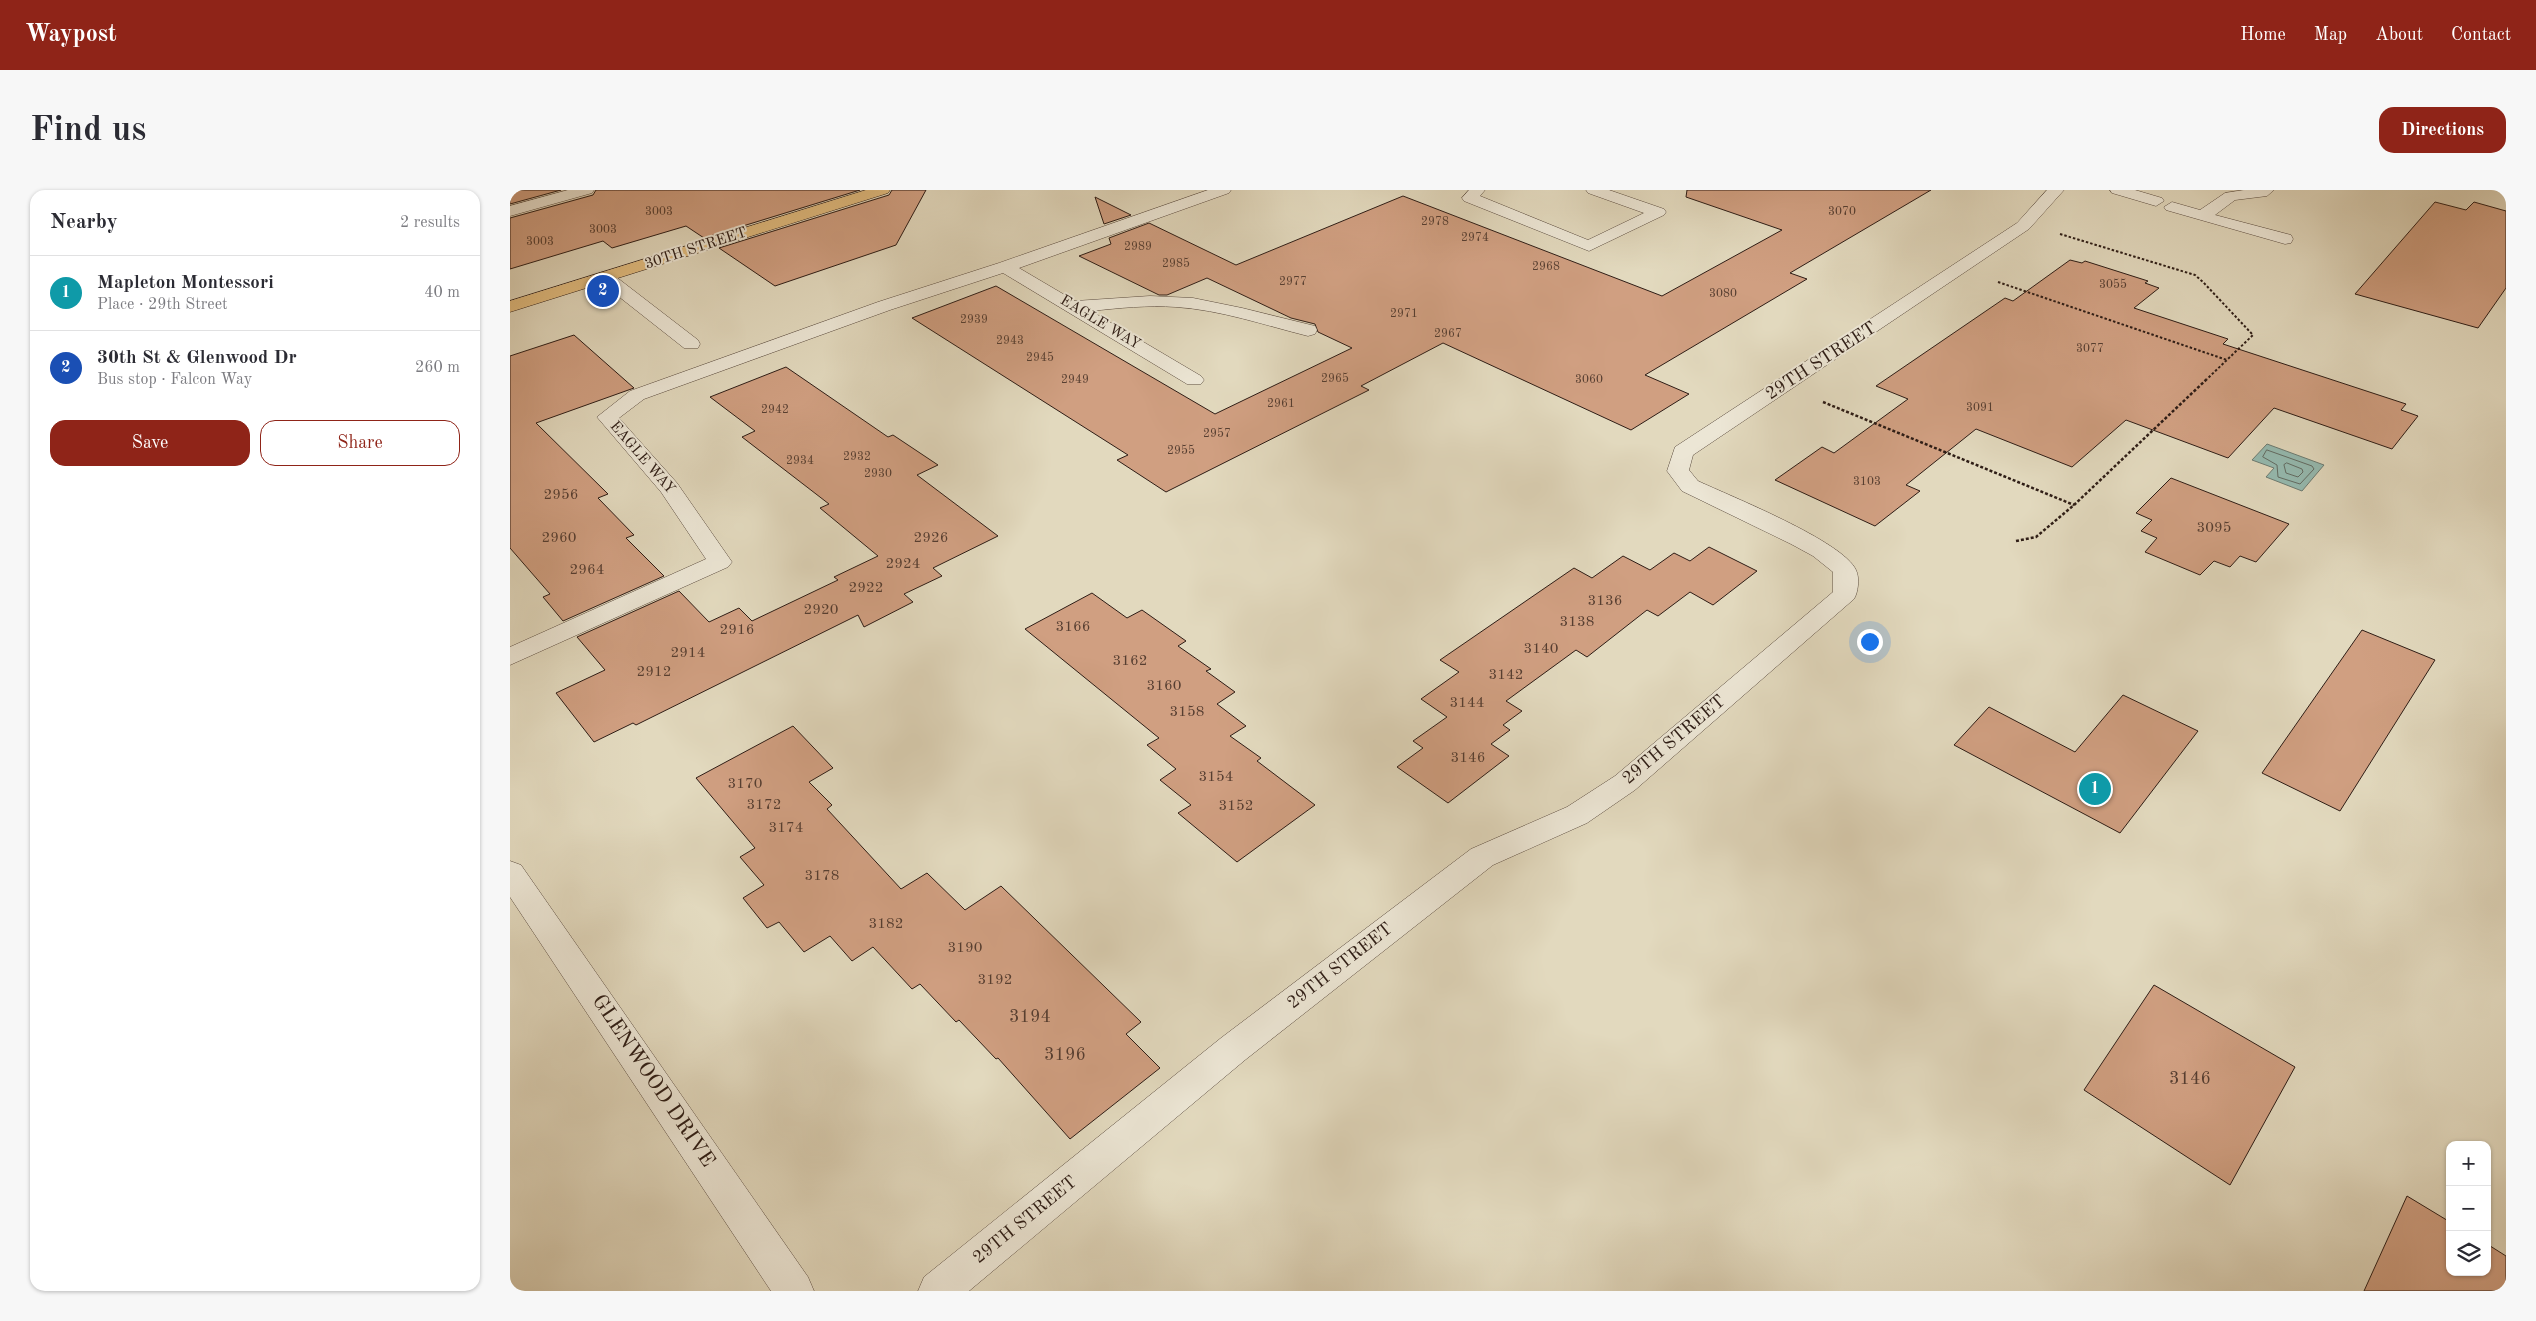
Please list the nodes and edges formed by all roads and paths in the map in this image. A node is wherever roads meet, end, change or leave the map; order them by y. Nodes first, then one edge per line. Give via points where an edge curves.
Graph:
1 (586, 190) edge
2 (882, 190) edge
3 (1178, 190) edge
4 (1223, 190) edge
5 (1477, 190) edge
6 (1594, 190) edge
7 (2056, 190) edge
8 (2118, 190) edge
9 (2266, 190) edge
10 (1198, 199) junction
11 (2156, 201) dead end
12 (2172, 207) dead end
13 (510, 212) edge
14 (2202, 216) junction
15 (2026, 223) junction
16 (2285, 239) dead end
17 (1005, 267) junction
18 (1959, 269) junction
19 (605, 277) junction
20 (510, 307) edge
21 (1072, 307) junction
22 (1308, 330) dead end
23 (691, 344) dead end
24 (2227, 360) junction
25 (1194, 380) dead end
26 (1783, 386) junction
27 (2074, 505) junction
28 (2016, 541) dead end
29 (510, 657) edge
30 (510, 873) edge
31 (794, 1291) edge
32 (938, 1291) edge

1 - 13 street
2 - 19 main road, 30TH STREET
3 - 10 street
4 - 10 street, EAGLE WAY
5 - 6 street via 1470,198 1589,246 1658,212
7 - 15 street, 29TH STREET
8 - 11 street
9 - 14 street via 2231,196
10 - 17 street, EAGLE WAY
12 - 14 street
14 - 16 street
15 - 18 street, 29TH STREET
15 - 24 path via 2195,275 2253,335
17 - 21 street, EAGLE WAY
17 - 29 street, EAGLE WAY via 884,306 637,395 607,417 669,488 720,562
18 - 24 path
18 - 26 street, 29TH STREET
19 - 20 main road, 30TH STREET
19 - 23 street
21 - 22 street via 1177,302 1234,311
21 - 25 street, EAGLE WAY
24 - 27 path
26 - 27 path
26 - 32 street, 29TH STREET via 1683,452 1678,471 1690,486 1814,546 1838,561 1844,570 1845,594 1625,783 1577,814 1482,857 1233,1049
27 - 28 path via 2036,537
30 - 31 street, GLENWOOD DRIVE

